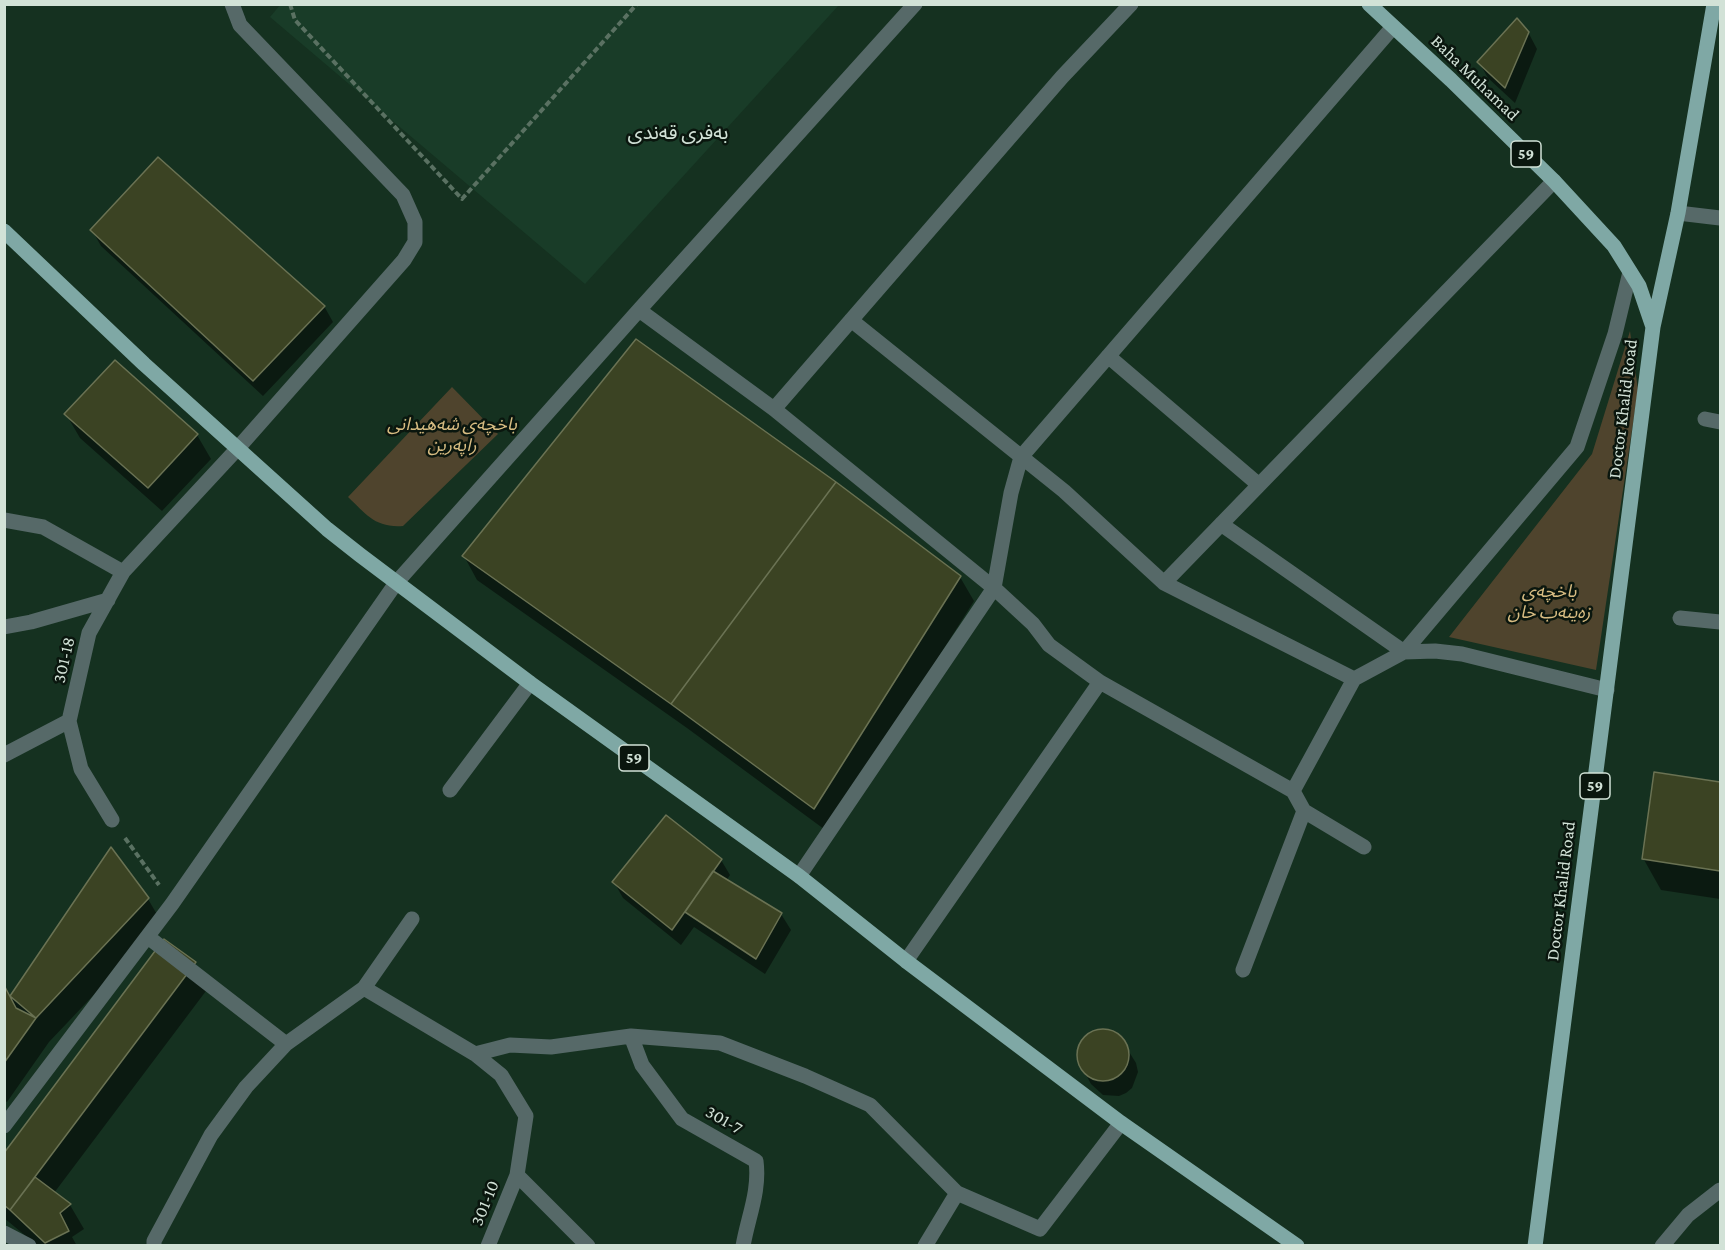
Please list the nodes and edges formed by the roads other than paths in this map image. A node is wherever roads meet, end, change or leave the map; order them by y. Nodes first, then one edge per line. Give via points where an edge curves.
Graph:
1 (232, 4) edge
2 (915, 4) edge
3 (1131, 4) edge
4 (1369, 4) edge
5 (1714, 4) edge
6 (1393, 27) junction
7 (1554, 181) junction
8 (1678, 213) junction
9 (1720, 218) edge
10 (4, 231) edge
11 (1630, 272) junction
12 (639, 310) junction
13 (851, 320) junction
14 (1653, 327) junction
15 (1108, 356) junction
16 (774, 409) junction
17 (238, 448) junction
18 (1021, 457) junction
19 (1259, 485) junction
20 (4, 520) edge
21 (1221, 524) junction
22 (123, 572) junction
23 (396, 583) junction
24 (1164, 583) junction
25 (994, 588) junction
26 (108, 600) junction
27 (1680, 618) dead end
28 (1720, 622) edge
29 (4, 627) edge
30 (1404, 652) junction
31 (1354, 680) junction
32 (1100, 682) junction
33 (530, 683) junction
34 (1607, 690) junction
35 (69, 721) junction
36 (4, 755) edge
37 (450, 790) dead end
38 (1293, 790) junction
39 (1304, 811) junction
40 (112, 820) road end
41 (1364, 847) dead end
42 (800, 876) junction
43 (412, 920) dead end
44 (148, 936) junction
45 (906, 961) junction
46 (1242, 970) dead end
47 (364, 988) junction
48 (631, 1036) junction
49 (286, 1044) junction
50 (475, 1054) junction
51 (1121, 1123) junction
52 (4, 1126) edge
53 (517, 1175) junction
54 (1720, 1190) edge
55 (957, 1193) junction
56 (4, 1233) edge
57 (29, 1245) edge
58 (153, 1245) edge
59 (488, 1245) edge
60 (588, 1245) edge
61 (743, 1245) edge
62 (925, 1245) edge
63 (1297, 1245) edge
64 (1535, 1245) edge
65 (1662, 1245) edge

1 - 17 street, 301-18 via 240,25 404,195 415,222 415,242 404,260
2 - 12 street
3 - 13 street via 1062,77
4 - 6 main road, Baha Muhamad / 59
5 - 8 main road, Doctor Khalid Road
6 - 7 main road, Baha Muhamad / 59
6 - 15 street
7 - 11 main road, Baha Muhamad / 59 via 1614,246
7 - 19 street
8 - 9 street
8 - 14 main road, Doctor Khalid Road
10 - 17 main road, 59
11 - 14 main road, Baha Muhamad / 59
11 - 30 street via 1615,334 1578,447
12 - 16 street
12 - 23 street
13 - 16 street
13 - 18 street
14 - 34 main road, Doctor Khalid Road / 59
15 - 18 street
15 - 19 street
16 - 25 street
17 - 22 street, 301-18
17 - 23 main road, 59 via 327,529
18 - 24 street
18 - 25 street
19 - 21 street
20 - 22 street via 43,527
21 - 24 street
21 - 30 street
22 - 26 street, 301-18
23 - 33 main road, 59
23 - 44 street
24 - 31 street
25 - 32 street via 1033,624 1049,645
25 - 42 street
26 - 29 street
26 - 35 street, 301-18 via 89,633
27 - 28 street
30 - 31 street
30 - 34 street via 1462,654
31 - 38 street
32 - 38 street
32 - 45 street
33 - 37 street
33 - 42 main road, 59
34 - 64 main road, Doctor Khalid Road / 59
35 - 36 street
35 - 40 street, 301-18 via 81,769
38 - 39 street
39 - 41 street
39 - 46 street
42 - 45 main road, 59
43 - 47 street
44 - 49 street
44 - 52 street
45 - 51 main road, 59
47 - 49 street
47 - 50 street, 301-10
48 - 50 street via 551,1047 510,1045
48 - 55 street via 720,1043 870,1105
48 - 61 street, 301-7 via 642,1065 682,1119 756,1161 755,1199
49 - 58 street via 246,1087 211,1135
50 - 53 street, 301-10 via 501,1075 526,1116
51 - 55 street via 1040,1229
51 - 63 main road, 59
53 - 59 street, 301-10
53 - 60 street
54 - 65 street via 1688,1215
55 - 62 street
56 - 57 street

